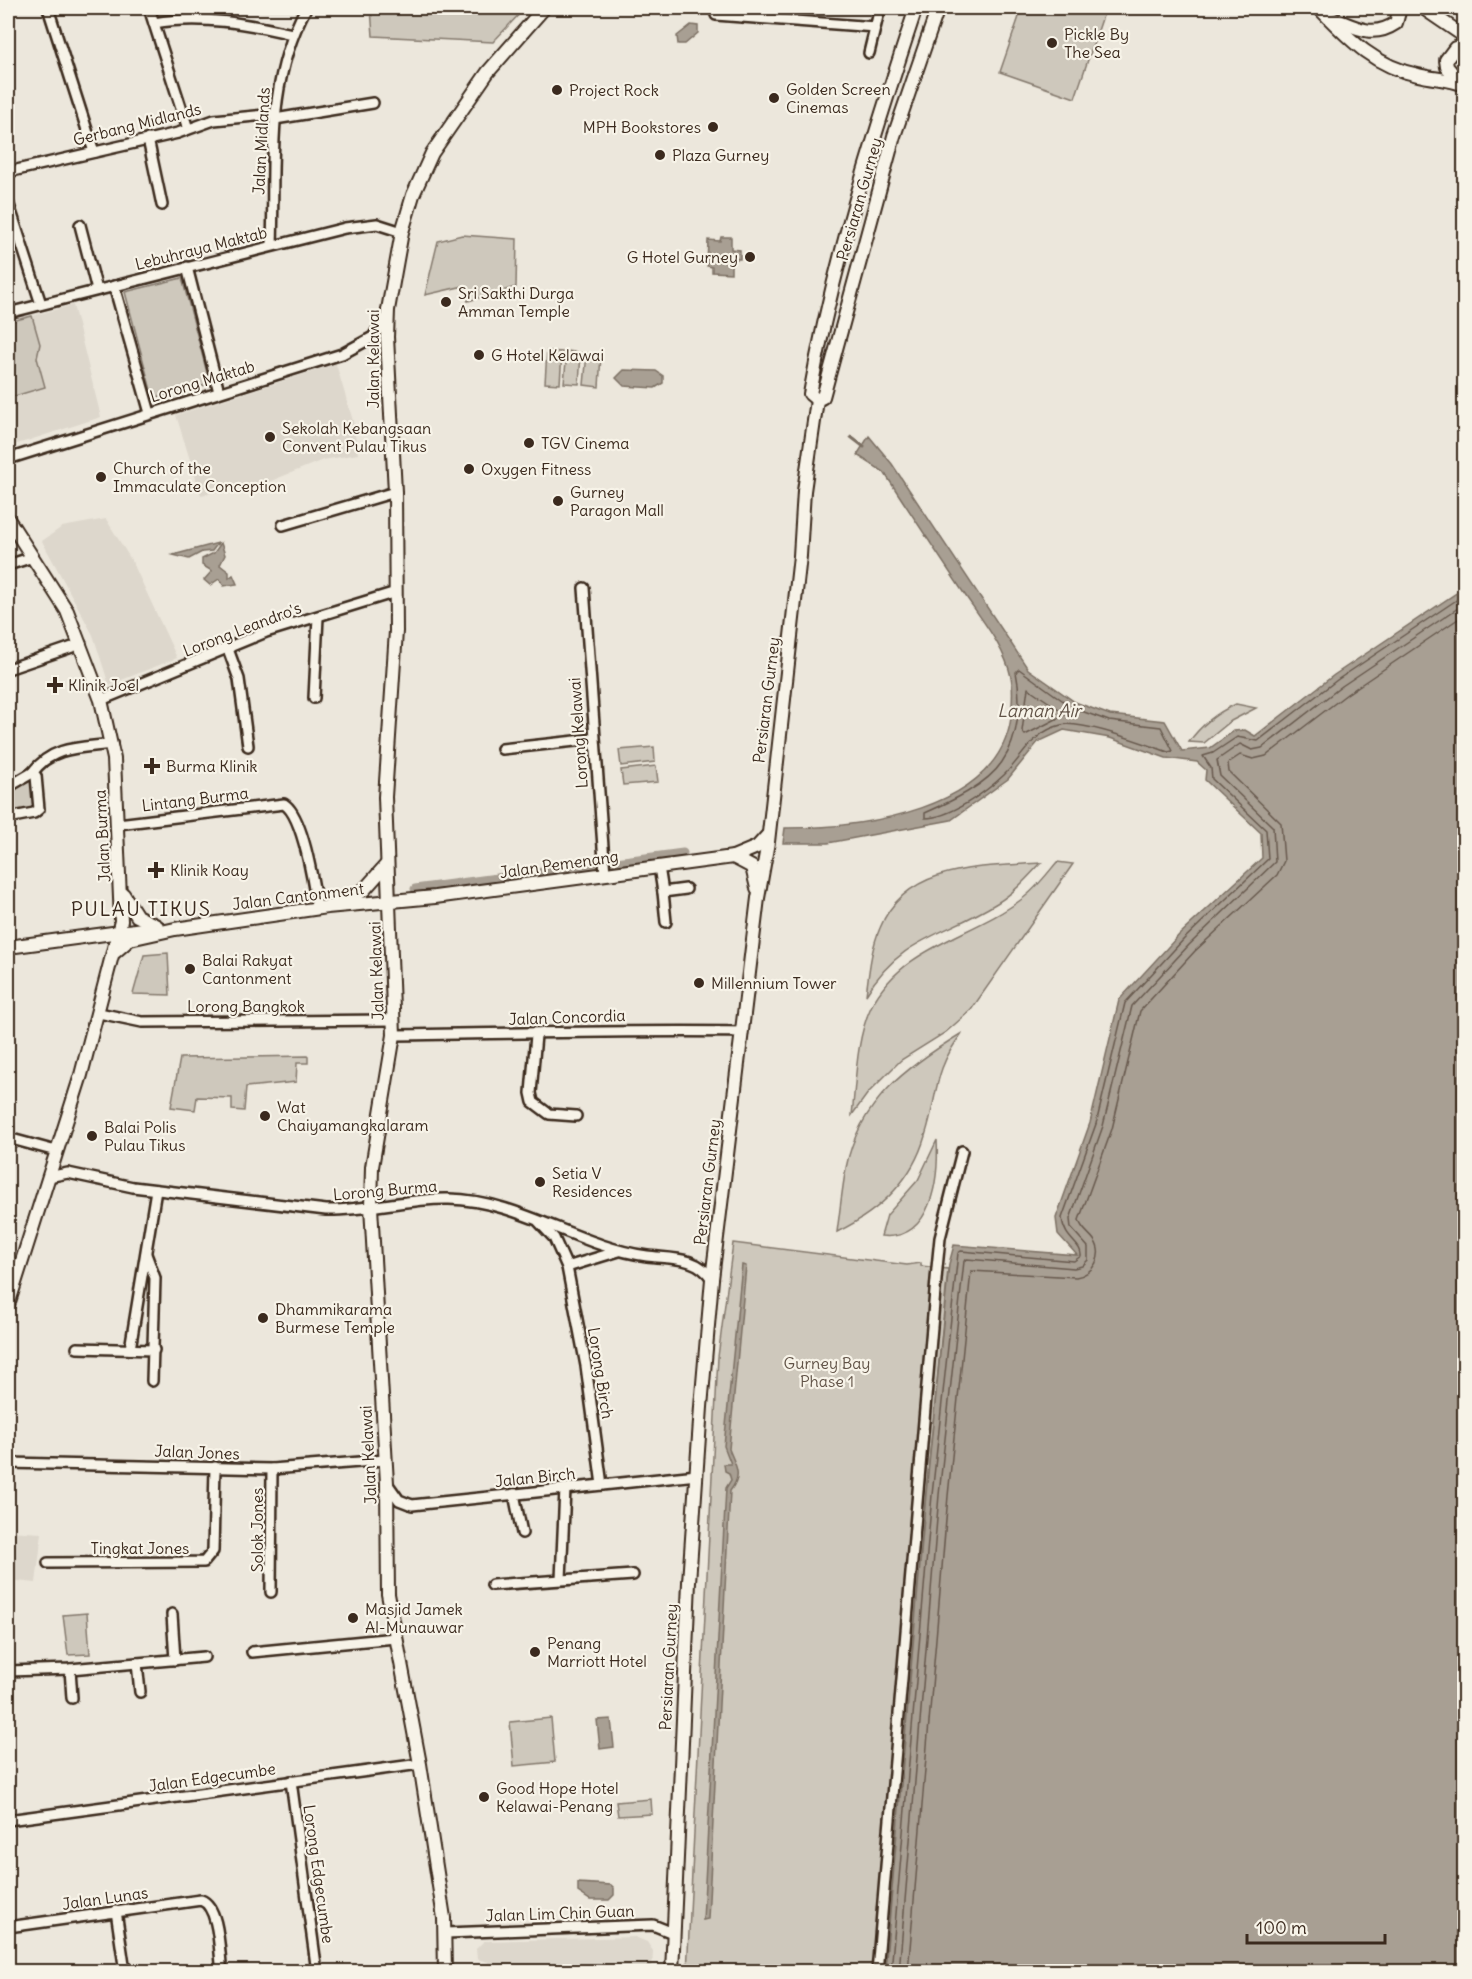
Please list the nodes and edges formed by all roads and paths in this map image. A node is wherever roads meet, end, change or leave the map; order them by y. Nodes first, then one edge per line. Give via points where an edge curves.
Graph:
1 (48, 8) edge
2 (149, 8) edge
3 (306, 8) edge
4 (544, 8) edge
5 (880, 8) edge
6 (916, 8) edge
7 (938, 8) edge
8 (1396, 8) edge
9 (1423, 8) edge
10 (1323, 12) edge
11 (716, 15) dead end
12 (154, 22) junction
13 (875, 27) junction
14 (292, 34) junction
15 (1464, 36) edge
16 (1464, 46) edge
17 (869, 53) dead end
18 (1463, 84) edge
19 (373, 103) dead end
20 (275, 116) junction
21 (188, 129) junction
22 (148, 139) junction
23 (94, 152) junction
24 (8, 172) edge
25 (8, 202) edge
26 (162, 205) dead end
27 (80, 225) dead end
28 (402, 232) junction
29 (272, 245) junction
30 (187, 267) junction
31 (114, 286) junction
32 (97, 290) junction
33 (41, 304) junction
34 (388, 310) junction
35 (8, 313) edge
36 (824, 314) junction
37 (842, 319) junction
38 (219, 392) junction
39 (817, 400) junction
40 (150, 413) junction
41 (8, 459) edge
42 (395, 492) junction
43 (8, 519) edge
44 (283, 525) dead end
45 (8, 553) edge
46 (33, 557) junction
47 (11, 564) edge
48 (584, 588) dead end
49 (396, 592) junction
50 (318, 617) junction
51 (81, 644) junction
52 (228, 649) junction
53 (8, 669) edge
54 (314, 698) dead end
55 (101, 700) junction
56 (594, 739) junction
57 (112, 744) junction
58 (248, 746) dead end
59 (502, 749) dead end
60 (32, 773) junction
61 (8, 786) edge
62 (8, 818) edge
63 (118, 824) junction
64 (767, 836) junction
65 (733, 857) junction
66 (387, 864) junction
67 (604, 866) junction
68 (659, 867) junction
69 (686, 889) dead end
70 (121, 890) junction
71 (663, 891) junction
72 (758, 898) junction
73 (389, 902) junction
74 (322, 908) junction
75 (666, 922) dead end
76 (160, 927) junction
77 (176, 929) junction
78 (120, 930) junction
79 (8, 947) edge
80 (115, 952) junction
81 (99, 1013) junction
82 (394, 1020) junction
83 (742, 1032) junction
84 (394, 1035) junction
85 (536, 1035) junction
86 (576, 1116) dead end
87 (8, 1138) edge
88 (56, 1151) junction
89 (962, 1151) dead end
90 (48, 1178) junction
91 (156, 1190) junction
92 (371, 1207) junction
93 (538, 1220) junction
94 (620, 1251) junction
95 (146, 1254) junction
96 (567, 1267) junction
97 (712, 1279) junction
98 (8, 1305) edge
99 (77, 1348) dead end
100 (130, 1349) junction
101 (154, 1350) junction
102 (152, 1381) dead end
103 (385, 1460) junction
104 (8, 1463) edge
105 (215, 1467) junction
106 (272, 1469) junction
107 (696, 1475) junction
108 (387, 1483) junction
109 (602, 1485) junction
110 (565, 1489) junction
111 (514, 1494) junction
112 (522, 1533) dead end
113 (48, 1563) dead end
114 (633, 1575) dead end
115 (561, 1580) junction
116 (492, 1585) dead end
117 (271, 1592) dead end
118 (172, 1614) dead end
119 (395, 1638) junction
120 (252, 1652) dead end
121 (204, 1657) dead end
122 (175, 1660) junction
123 (137, 1663) junction
124 (70, 1669) junction
125 (8, 1671) edge
126 (140, 1692) dead end
127 (72, 1698) dead end
128 (420, 1764) junction
129 (291, 1781) junction
130 (8, 1820) edge
131 (116, 1911) junction
132 (8, 1927) edge
133 (446, 1933) junction
134 (674, 1933) junction
135 (125, 1971) edge
136 (222, 1971) edge
137 (317, 1971) edge
138 (445, 1971) edge
139 (672, 1971) edge
140 (877, 1971) edge

1 - 23 street
2 - 12 street
3 - 14 street, Jalan Midlands
4 - 28 main road, Jalan Kelawai via 488,72 432,153
5 - 13 street
6 - 36 main road, Persiaran Gurney
7 - 37 main road, Persiaran Gurney via 894,136
8 - 10 main road via 1396,24 1384,31 1370,32
9 - 15 main road
10 - 18 main road via 1356,47 1374,58 1417,75
11 - 13 street
12 - 14 street via 220,20
12 - 21 street
13 - 17 street
14 - 20 street, Jalan Midlands via 280,71
16 - 18 main road via 1455,48 1446,60 1447,67
19 - 20 street, Gerbang Midlands
20 - 21 street, Gerbang Midlands via 214,120
20 - 29 street, Jalan Midlands
21 - 22 street, Gerbang Midlands
22 - 23 street, Gerbang Midlands
22 - 26 street
23 - 24 street, Gerbang Midlands
25 - 33 street
27 - 32 street
28 - 29 street, Lebuhraya Maktab via 367,224
28 - 34 main road, Jalan Kelawai
29 - 30 street, Lebuhraya Maktab
30 - 31 street, Lebuhraya Maktab
30 - 38 street
31 - 32 street, Lebuhraya Maktab
31 - 40 street
32 - 33 street, Lebuhraya Maktab
33 - 35 street, Lebuhraya Maktab
34 - 38 street, Lorong Maktab via 373,337 356,349
34 - 42 main road, Jalan Kelawai via 388,394
36 - 37 main road
36 - 39 main road, Persiaran Gurney via 810,394
37 - 39 main road, Persiaran Gurney via 823,397
38 - 40 street, Lorong Maktab
39 - 64 main road, Persiaran Gurney
40 - 41 street, Lorong Maktab
42 - 44 street
42 - 49 main road, Jalan Kelawai
43 - 46 main road, Jalan Burma
45 - 47 street
46 - 47 street
46 - 51 main road, Jalan Burma via 57,594
48 - 56 street, Lorong Kelawai
49 - 50 street, Lorong Leandro's
49 - 66 main road, Jalan Kelawai via 395,664 386,769
50 - 52 street, Lorong Leandro's via 266,632
50 - 54 street
51 - 53 street
51 - 55 main road, Jalan Burma
52 - 55 street, Lorong Leandro's
52 - 58 street via 239,679
55 - 57 main road, Jalan Burma
56 - 59 street
56 - 67 street, Lorong Kelawai
57 - 60 street via 88,745 49,755
57 - 63 main road, Jalan Burma
60 - 61 street
60 - 62 street via 36,776 39,809
63 - 70 main road, Jalan Burma
63 - 74 street, Lintang Burma via 284,804 292,812
64 - 65 main road, Jalan Pemenang via 757,847
64 - 72 main road, Persiaran Gurney
65 - 68 main road, Jalan Pemenang
65 - 72 main road via 752,867
66 - 73 main road, Jalan Kelawai
66 - 74 main road via 364,890
67 - 68 main road, Jalan Pemenang
67 - 73 main road, Jalan Pemenang
68 - 71 street
69 - 71 street
70 - 76 main road via 137,916
70 - 78 main road, Jalan Burma
71 - 75 street
72 - 83 main road, Persiaran Gurney
73 - 74 main road, Jalan Cantonment
73 - 82 main road, Jalan Kelawai
74 - 77 main road, Jalan Cantonment
76 - 77 main road, Jalan Cantonment
76 - 78 main road, Jalan Cantonment
77 - 80 main road, Jalan Cantonment via 130,939
78 - 79 main road, Jalan Cantonment
78 - 80 main road, Jalan Burma
80 - 81 main road, Jalan Burma
81 - 82 street, Lorong Bangkok via 142,1022
81 - 88 main road, Jalan Burma
82 - 84 main road, Jalan Kelawai
83 - 85 street, Jalan Concordia via 625,1030
83 - 97 main road, Persiaran Gurney
84 - 85 street, Jalan Concordia
84 - 92 main road, Jalan Kelawai via 372,1167
85 - 86 street via 533,1102 549,1114
87 - 88 street
88 - 90 main road, Jalan Burma
89 - 140 street via 940,1238
90 - 91 street, Lorong Burma via 68,1173
90 - 98 main road, Jalan Burma
91 - 92 street, Lorong Burma via 326,1210
91 - 95 street
92 - 93 street, Lorong Burma via 448,1199 488,1204
92 - 103 main road, Jalan Kelawai
93 - 94 street, Lorong Burma
93 - 96 street, Lorong Birch via 554,1238
94 - 96 street
94 - 97 street, Lorong Burma via 694,1261
95 - 100 street
95 - 101 street via 155,1278
96 - 109 street, Lorong Birch via 586,1366
97 - 107 main road, Persiaran Gurney
99 - 100 street
100 - 101 street
101 - 102 street
103 - 106 street, Jalan Jones
103 - 108 main road, Jalan Kelawai
104 - 105 street, Jalan Jones
105 - 106 street, Jalan Jones
105 - 113 street, Tingkat Jones via 213,1551 204,1562
106 - 117 street, Solok Jones
107 - 109 street, Jalan Birch
107 - 134 main road, Persiaran Gurney
108 - 111 street, Jalan Birch via 399,1500 412,1505
108 - 119 main road, Jalan Kelawai via 388,1594
109 - 110 street, Jalan Birch
110 - 111 street, Jalan Birch
110 - 115 street
111 - 112 street
114 - 115 street
115 - 116 street
118 - 122 street
119 - 120 street
119 - 128 main road, Jalan Kelawai
121 - 122 street
122 - 123 street
123 - 124 street
123 - 126 street
124 - 125 street
124 - 127 street
128 - 129 street, Jalan Edgecumbe
128 - 133 main road, Jalan Kelawai
129 - 130 street, Jalan Edgecumbe
129 - 137 street, Lorong Edgecumbe
131 - 132 street, Jalan Lunas
131 - 135 street
131 - 136 street, Jalan Lunas via 207,1902 214,1912
133 - 134 street, Jalan Lim Chin Guan via 653,1925
133 - 138 main road, Jalan Kelawai
134 - 139 main road, Persiaran Gurney

